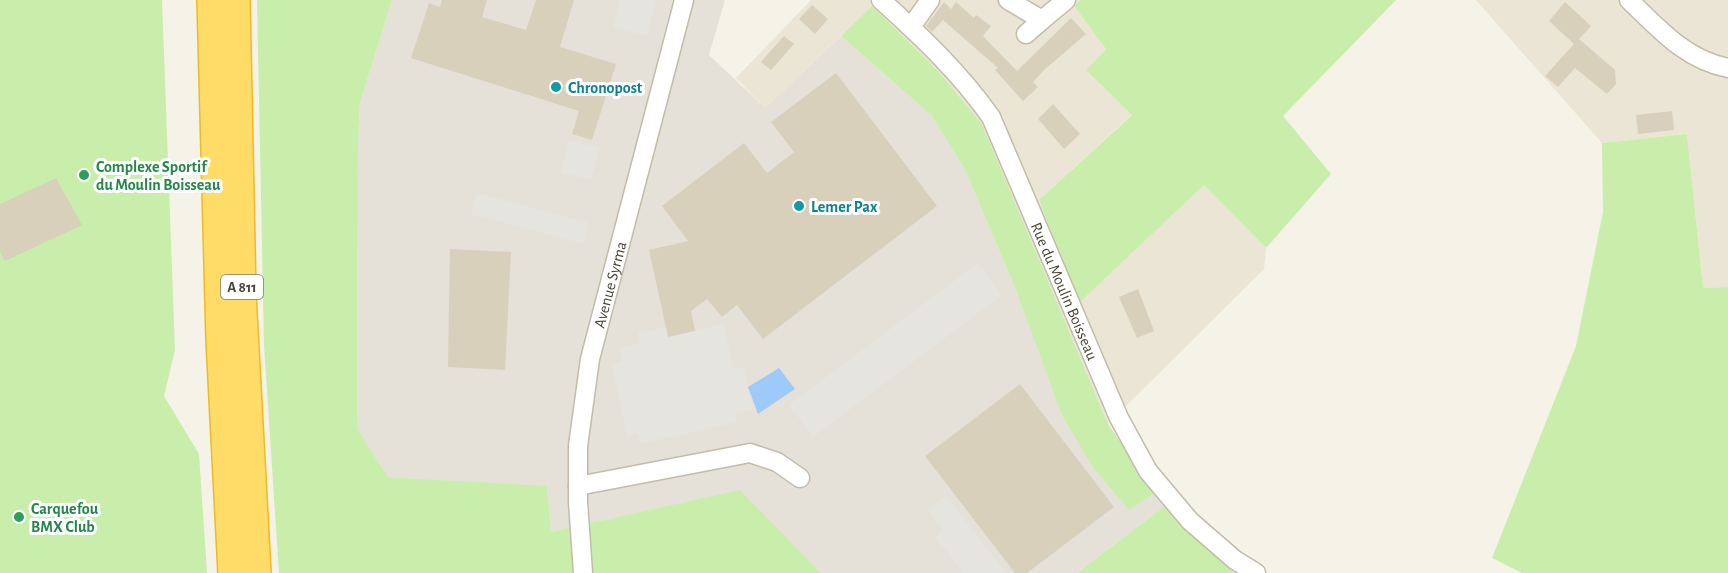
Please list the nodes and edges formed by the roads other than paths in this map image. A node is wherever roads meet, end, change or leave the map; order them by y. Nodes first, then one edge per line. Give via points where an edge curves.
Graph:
1 (211, 0) edge
2 (236, 0) edge
3 (684, 0) edge
4 (881, 0) edge
5 (930, 0) edge
6 (1008, 0) edge
7 (1066, 0) edge
8 (1629, 0) edge
9 (1042, 20) junction
10 (910, 27) junction
11 (1026, 34) dead end
12 (1728, 68) edge
13 (800, 478) dead end
14 (578, 486) junction
15 (232, 573) edge
16 (257, 573) edge
17 (583, 573) edge
18 (1256, 573) edge

1 - 15 highway, A 811 via 219,328
2 - 16 highway, A 811 via 243,305
3 - 14 street, Avenue Syrma via 590,359 578,446
4 - 10 street, Rue du Moulin Boisseau
5 - 10 street
6 - 9 street
7 - 9 street
8 - 12 street via 1669,38 1701,61
9 - 11 street
10 - 18 street, Rue du Moulin Boisseau via 965,81 991,117 1119,418 1148,471 1190,521 1234,560
13 - 14 street via 777,462 750,453
14 - 17 street, Avenue Syrma

